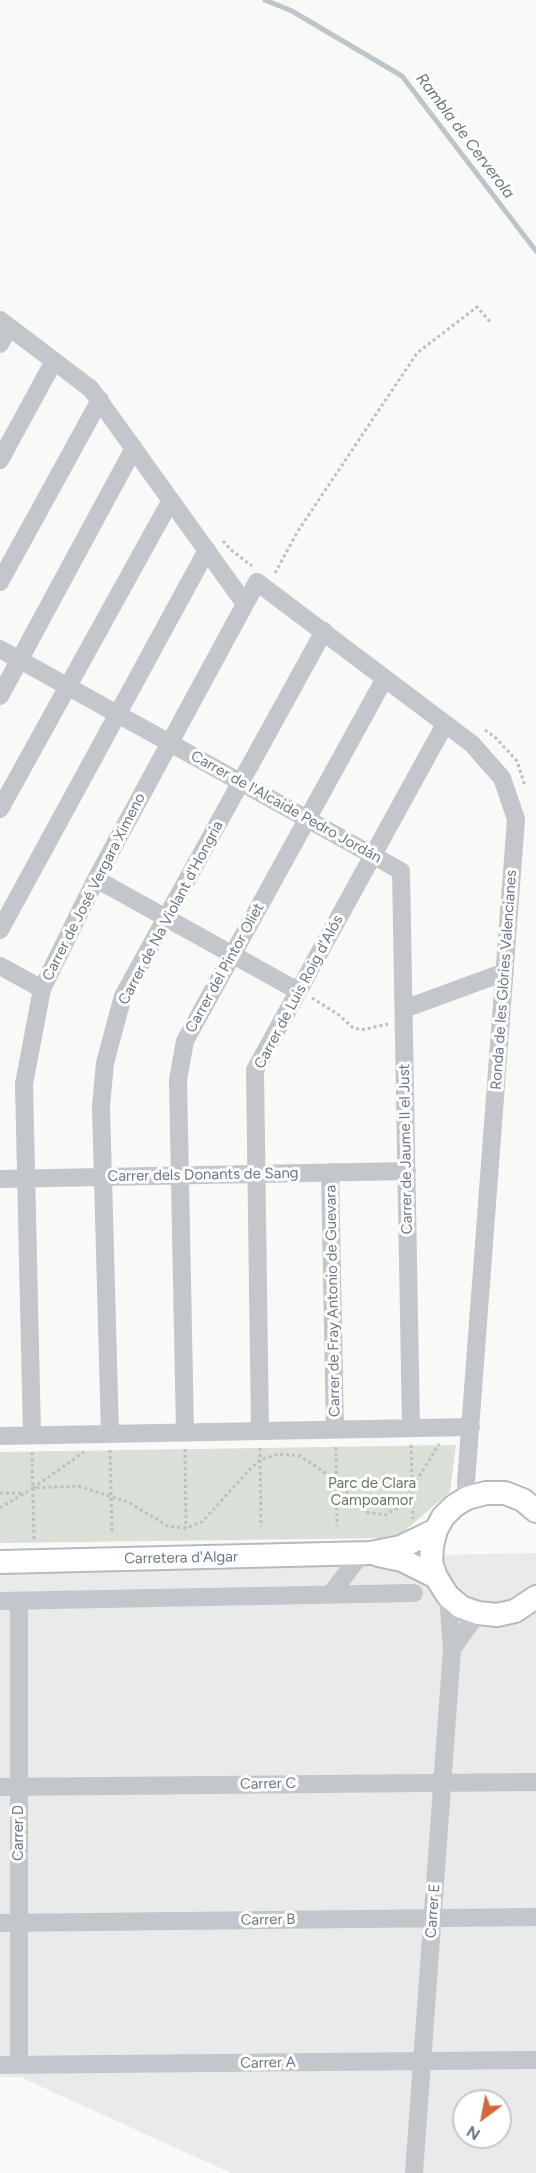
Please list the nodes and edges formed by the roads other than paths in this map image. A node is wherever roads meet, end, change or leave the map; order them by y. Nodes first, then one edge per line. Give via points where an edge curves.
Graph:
1 (5, 324) edge
2 (0, 344) edge
3 (54, 361) junction
4 (100, 400) junction
5 (134, 448) junction
6 (0, 460) edge
7 (171, 500) junction
8 (207, 549) junction
9 (0, 582) edge
10 (257, 582) joint
11 (245, 604) junction
12 (324, 632) junction
13 (0, 649) edge
14 (19, 660) junction
15 (385, 678) junction
16 (68, 687) junction
17 (0, 696) edge
18 (117, 714) junction
19 (445, 724) junction
20 (170, 743) junction
21 (241, 782) junction
22 (0, 809) edge
23 (307, 819) junction
24 (373, 855) junction
25 (401, 871) joint
26 (96, 879) junction
27 (166, 918) junction
28 (0, 930) edge
29 (232, 954) junction
30 (0, 966) edge
31 (505, 972) junction
32 (42, 989) junction
33 (297, 993) junction
34 (404, 1015) junction
35 (407, 1171) junction
36 (330, 1172) junction
37 (256, 1174) junction
38 (180, 1175) junction
39 (104, 1177) junction
40 (26, 1178) junction
41 (0, 1179) edge
42 (471, 1427) junction
43 (411, 1428) junction
44 (335, 1430) junction
45 (260, 1431) junction
46 (185, 1432) junction
47 (110, 1434) junction
48 (32, 1435) junction
49 (0, 1436) edge
50 (467, 1498) junction
51 (536, 1510) edge
52 (436, 1530) junction
53 (367, 1553) junction
54 (0, 1562) edge
55 (436, 1577) junction
56 (414, 1593) dead end
57 (330, 1595) junction
58 (448, 1596) junction
59 (535, 1600) edge
60 (0, 1601) edge
61 (19, 1601) junction
62 (478, 1613) junction
63 (452, 1649) junction
64 (536, 1782) edge
65 (442, 1783) junction
66 (0, 1787) edge
67 (19, 1787) junction
68 (536, 1917) edge
69 (433, 1918) junction
70 (19, 1922) junction
71 (0, 1923) edge
72 (536, 2060) edge
73 (422, 2061) junction
74 (0, 2065) edge
75 (19, 2065) junction
76 (414, 2173) edge

1 - 2 street
1 - 3 street
3 - 4 street via 92,389
3 - 6 street
4 - 5 street
4 - 9 street
5 - 7 street
5 - 14 street
7 - 8 street
7 - 16 street
8 - 11 street
8 - 18 street
10 - 11 street, Carrer de José Vergara Ximeno
10 - 12 street, Ronda de les Glòries Valencianes
11 - 20 street, Carrer de José Vergara Ximeno
12 - 15 street, Ronda de les Glòries Valencianes
12 - 21 street, Carrer de Na Violant d'Hongria
13 - 14 street, Carrer de l'Alcaide Pedro Jordán
14 - 16 street, Carrer de l'Alcaide Pedro Jordán
14 - 17 street
15 - 19 street, Ronda de les Glòries Valencianes
15 - 23 street, Carrer del Pintor Oliet
16 - 18 street, Carrer de l'Alcaide Pedro Jordán
16 - 22 street
18 - 20 street, Carrer de l'Alcaide Pedro Jordán
18 - 28 street
19 - 24 street, Carrer de Luis Roig d'Alós
19 - 31 street, Ronda de les Glòries Valencianes via 472,744 502,778 516,819
20 - 21 street, Carrer de l'Alcaide Pedro Jordán
20 - 26 street, Carrer de José Vergara Ximeno
21 - 23 street, Carrer de l'Alcaide Pedro Jordán
21 - 27 street, Carrer de Na Violant d'Hongria
23 - 24 street, Carrer de l'Alcaide Pedro Jordán
23 - 29 street, Carrer del Pintor Oliet
24 - 25 street, Carrer de l'Alcaide Pedro Jordán
24 - 33 street, Carrer de Luis Roig d'Alós
25 - 34 street, Carrer de Jaume II el Just
26 - 27 street
26 - 32 street, Carrer de José Vergara Ximeno
27 - 29 street
27 - 39 street, Carrer de Na Violant d'Hongria via 123,996 105,1063
29 - 33 street
29 - 38 street, Carrer del Pintor Oliet via 185,1041 178,1080
30 - 32 street
31 - 34 street
31 - 42 street, Ronda de les Glòries Valencianes
32 - 40 street, Carrer de José Vergara Ximeno via 24,1084
33 - 37 street, Carrer de Luis Roig d'Alós via 255,1070
34 - 35 street, Carrer de Jaume II el Just
35 - 36 street, Carrer dels Donants de Sang
35 - 43 street, Carrer de Jaume II el Just
36 - 37 street, Carrer dels Donants de Sang
36 - 44 street, Carrer de Fray Antonio de Guevara
37 - 38 street, Carrer dels Donants de Sang
37 - 45 street, Carrer de Luis Roig d'Alós
38 - 39 street, Carrer dels Donants de Sang
38 - 46 street, Carrer del Pintor Oliet
39 - 40 street, Carrer dels Donants de Sang
39 - 47 street, Carrer de Na Violant d'Hongria
40 - 41 street, Carrer dels Donants de Sang
40 - 48 street, Carrer de José Vergara Ximeno
42 - 43 street
42 - 50 street, Ronda de les Glòries Valencianes
43 - 44 street
44 - 45 street
45 - 46 street
46 - 47 street
47 - 48 street
48 - 49 street
50 - 51 main road via 486,1492 505,1493
50 - 52 main road via 448,1511
52 - 53 main road, Carretera d'Algar via 401,1547
52 - 55 main road via 432,1554
53 - 54 main road, Carretera d'Algar
53 - 55 main road, Carretera d'Algar via 402,1560
53 - 57 street
55 - 58 main road
56 - 57 street
57 - 61 street
58 - 62 main road via 461,1607
58 - 63 street, Carrer E
59 - 62 main road via 515,1611 497,1615
60 - 61 street
61 - 67 street, Carrer D
62 - 63 street
63 - 65 street, Carrer E
64 - 65 street, Carrer C
65 - 67 street, Carrer C
65 - 69 street, Carrer E
66 - 67 street, Carrer C
67 - 70 street, Carrer D
68 - 69 street, Carrer B
69 - 70 street, Carrer B
69 - 73 street, Carrer E
70 - 71 street, Carrer B
70 - 75 street, Carrer D
72 - 73 street, Carrer A
73 - 75 street, Carrer A
73 - 76 street, Carrer E
74 - 75 street, Carrer A

